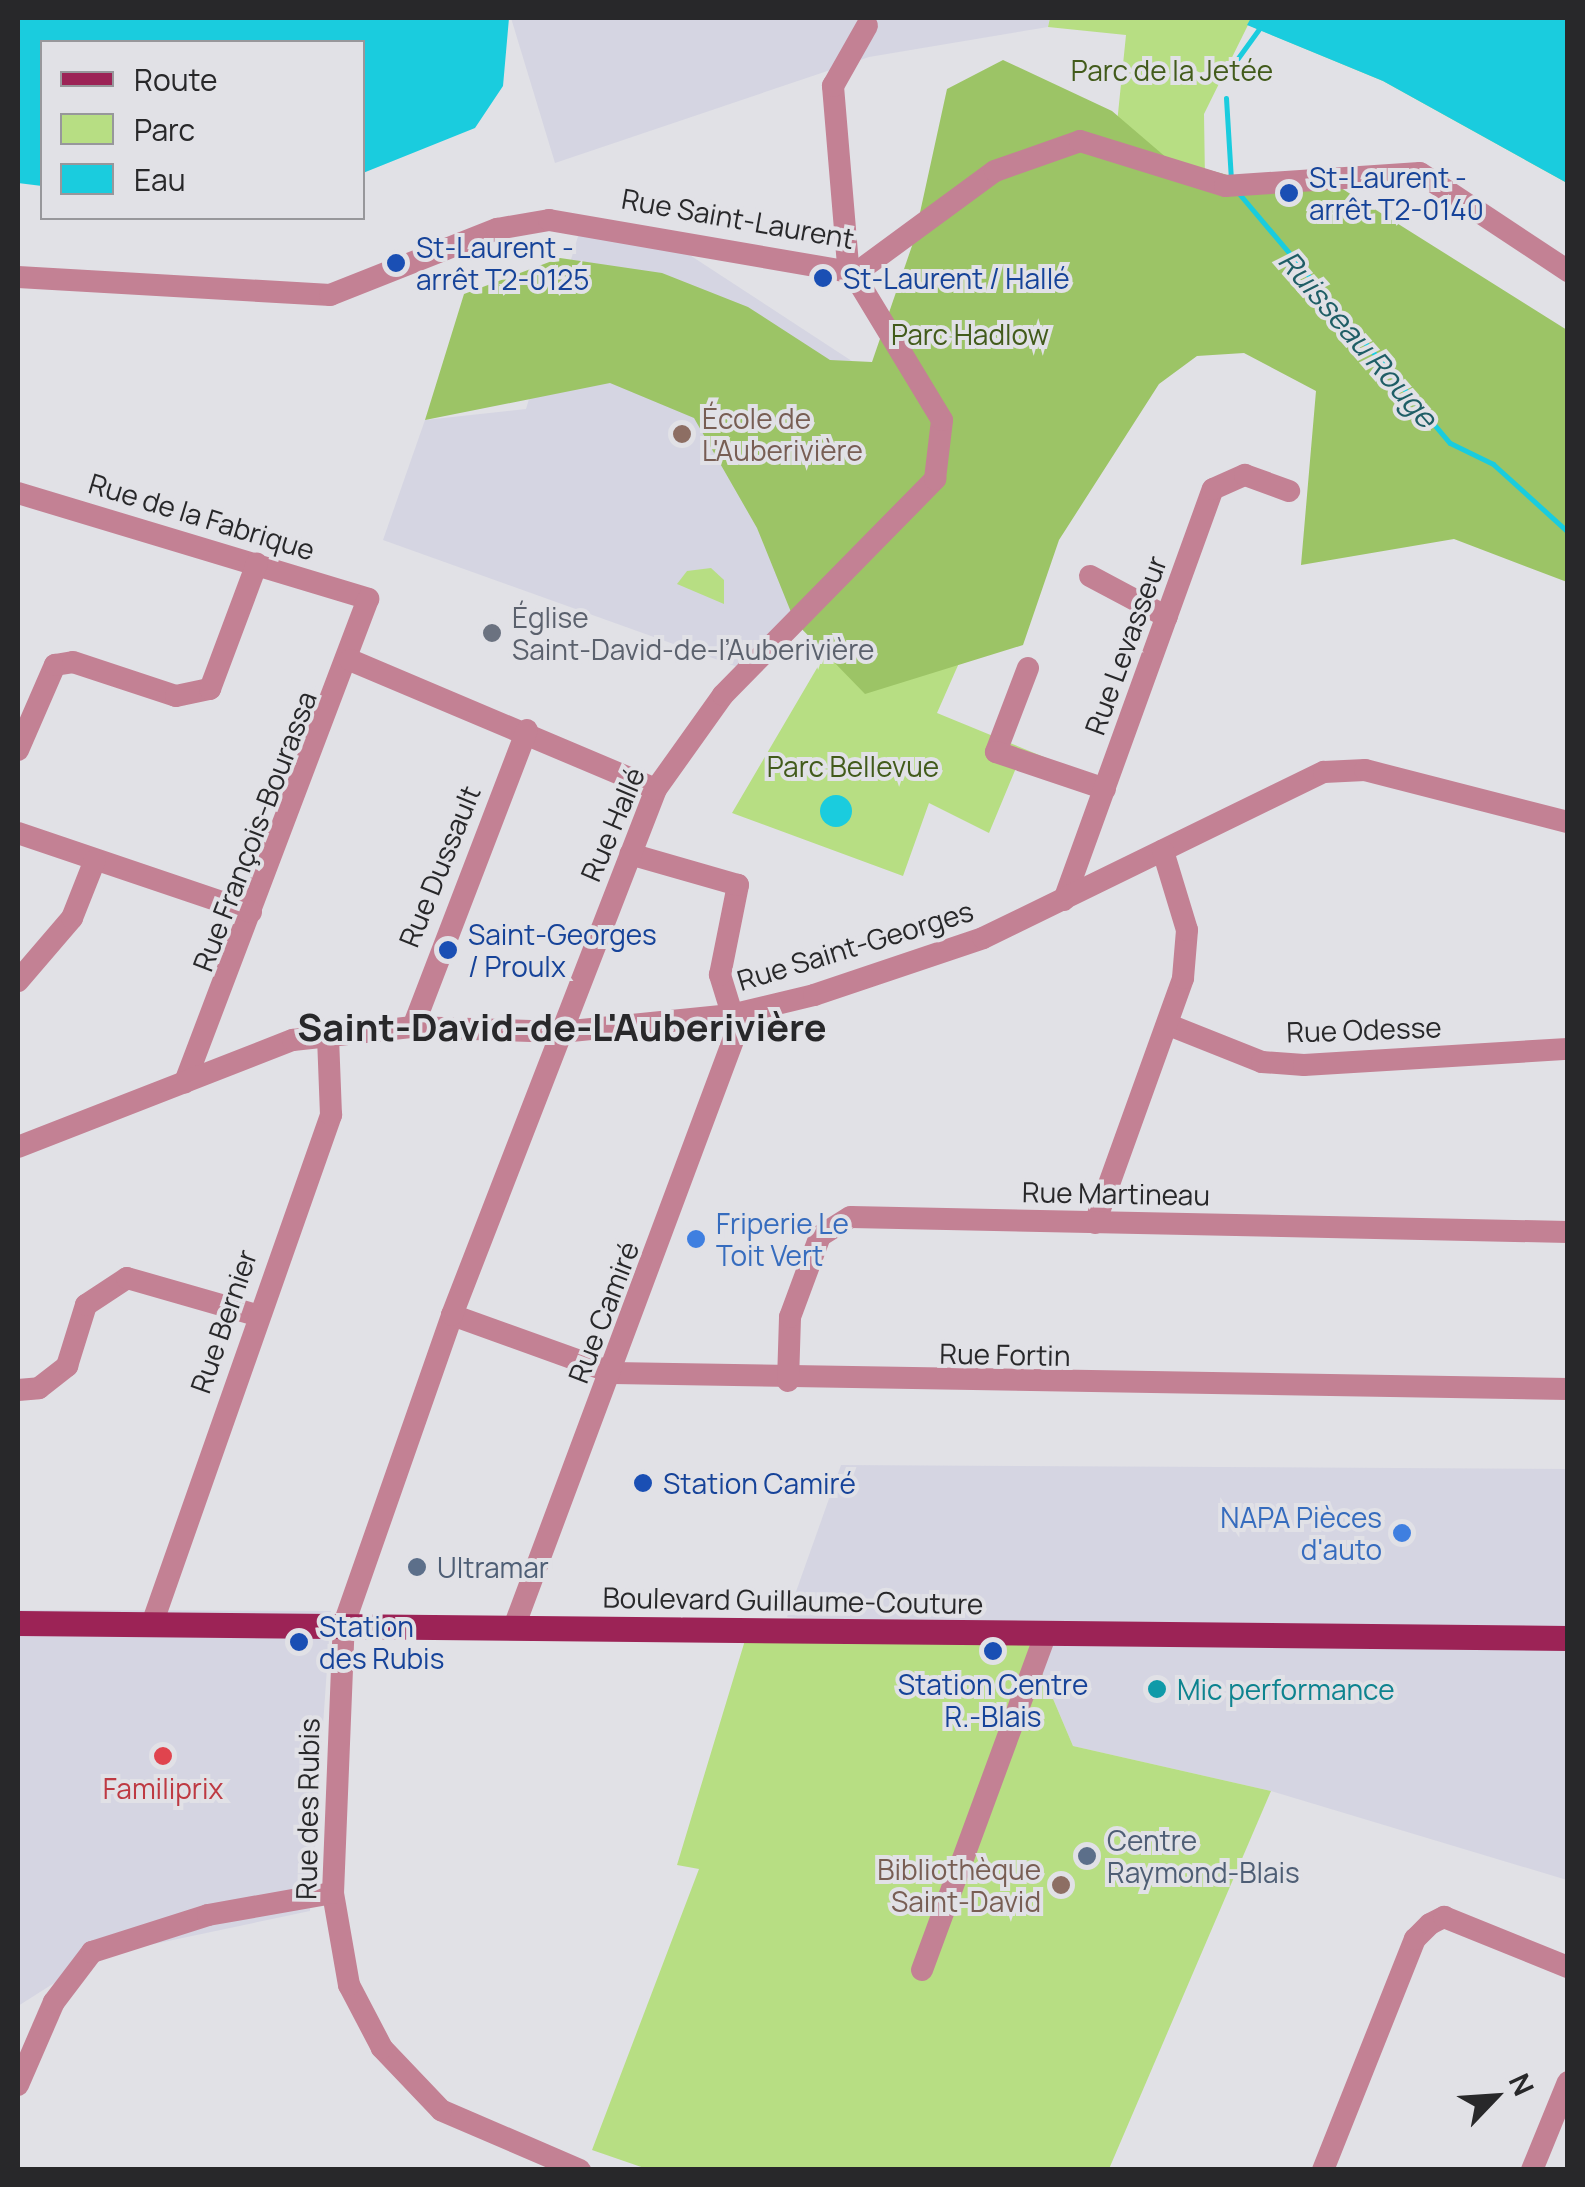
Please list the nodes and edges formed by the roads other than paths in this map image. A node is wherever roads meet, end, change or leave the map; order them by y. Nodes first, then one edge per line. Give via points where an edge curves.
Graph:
1 (867, 26) dead end
2 (849, 269) junction
3 (1568, 271) edge
4 (18, 277) edge
5 (1289, 491) dead end
6 (18, 493) edge
7 (257, 563) junction
8 (1090, 576) dead end
9 (368, 598) joint
10 (1167, 616) junction
11 (350, 660) junction
12 (1028, 668) dead end
13 (527, 730) junction
14 (18, 750) edge
15 (656, 789) junction
16 (1105, 789) junction
17 (1568, 822) edge
18 (18, 833) edge
19 (1164, 850) junction
20 (630, 854) junction
21 (95, 860) junction
22 (1064, 900) junction
23 (251, 912) junction
24 (18, 981) edge
25 (731, 1015) junction
26 (1169, 1025) junction
27 (413, 1027) junction
28 (561, 1032) junction
29 (328, 1036) junction
30 (1568, 1049) edge
31 (185, 1082) junction
32 (18, 1147) edge
33 (1095, 1223) junction
34 (1568, 1232) edge
35 (256, 1314) junction
36 (452, 1315) junction
37 (613, 1373) junction
38 (788, 1381) junction
39 (1568, 1389) edge
40 (18, 1390) edge
41 (18, 1623) edge
42 (152, 1624) junction
43 (344, 1624) junction
44 (514, 1627) junction
45 (1046, 1634) junction
46 (1568, 1638) edge
47 (333, 1893) junction
48 (1568, 1966) edge
49 (922, 1970) dead end
50 (1568, 2082) edge
51 (18, 2086) edge
52 (580, 2170) edge
53 (1323, 2170) edge
54 (1532, 2170) edge

1 - 2 street, Rue Hallé via 833,86
2 - 3 street, Rue Saint-Laurent via 880,259 1039,148 1080,142 1224,186 1420,173
2 - 4 street, Rue Saint-Laurent via 549,220 497,229 330,295
2 - 15 street, Rue Hallé via 942,420 935,478 723,695
5 - 10 street, Rue Levasseur via 1245,475 1213,489
6 - 7 street, Rue de la Fabrique
7 - 9 street, Rue de la Fabrique
7 - 14 street via 210,689 176,696 73,662 55,666
8 - 10 street
9 - 11 street, Rue François-Bourassa
10 - 16 street, Rue Levasseur
11 - 13 street
11 - 23 street, Rue François-Bourassa
12 - 16 street via 996,752
13 - 15 street
13 - 27 street, Rue Dussault
15 - 20 street, Rue Hallé
16 - 22 street, Rue Levasseur
17 - 19 street, Rue Saint-Georges via 1365,770 1324,772
18 - 21 street
19 - 22 street, Rue Saint-Georges
19 - 26 street via 1187,930
20 - 25 street, Rue Camiré via 738,885 720,975
20 - 28 street, Rue Hallé
21 - 23 street
21 - 24 street via 72,918
22 - 25 street, Rue Saint-Georges via 930,958
23 - 31 street, Rue François-Bourassa
25 - 28 street, Rue Saint-Georges
25 - 37 street, Rue Camiré via 736,1030
26 - 30 street, Rue Odesse via 1262,1062 1304,1066
26 - 33 street
27 - 28 street, Rue Saint-Georges
27 - 29 street, Rue Saint-Georges
28 - 36 street, Rue Hallé
29 - 31 street, Rue Saint-Georges
29 - 35 street, Rue Bernier via 331,1114
31 - 32 street, Rue Saint-Georges
33 - 34 street, Rue Martineau
33 - 38 street, Rue Martineau via 851,1218 830,1225 790,1317
35 - 40 street via 127,1278 86,1306 67,1366 40,1388
35 - 42 street, Rue Bernier
36 - 37 street, Rue Fortin
36 - 43 street, Rue Hallé
37 - 38 street, Rue Fortin
37 - 44 street, Rue Camiré
38 - 39 street, Rue Fortin
41 - 42 main road, Boulevard Guillaume-Couture
42 - 43 main road, Boulevard Guillaume-Couture
43 - 44 main road, Boulevard Guillaume-Couture
43 - 47 street, Rue des Rubis
44 - 45 main road, Boulevard Guillaume-Couture
45 - 46 main road, Boulevard Guillaume-Couture
45 - 49 street
47 - 51 street via 208,1915 92,1952 54,2002
47 - 52 street, Rue des Rubis via 349,1984 382,2048 442,2110
48 - 53 street via 1444,1917 1430,1924 1416,1939
50 - 54 street

